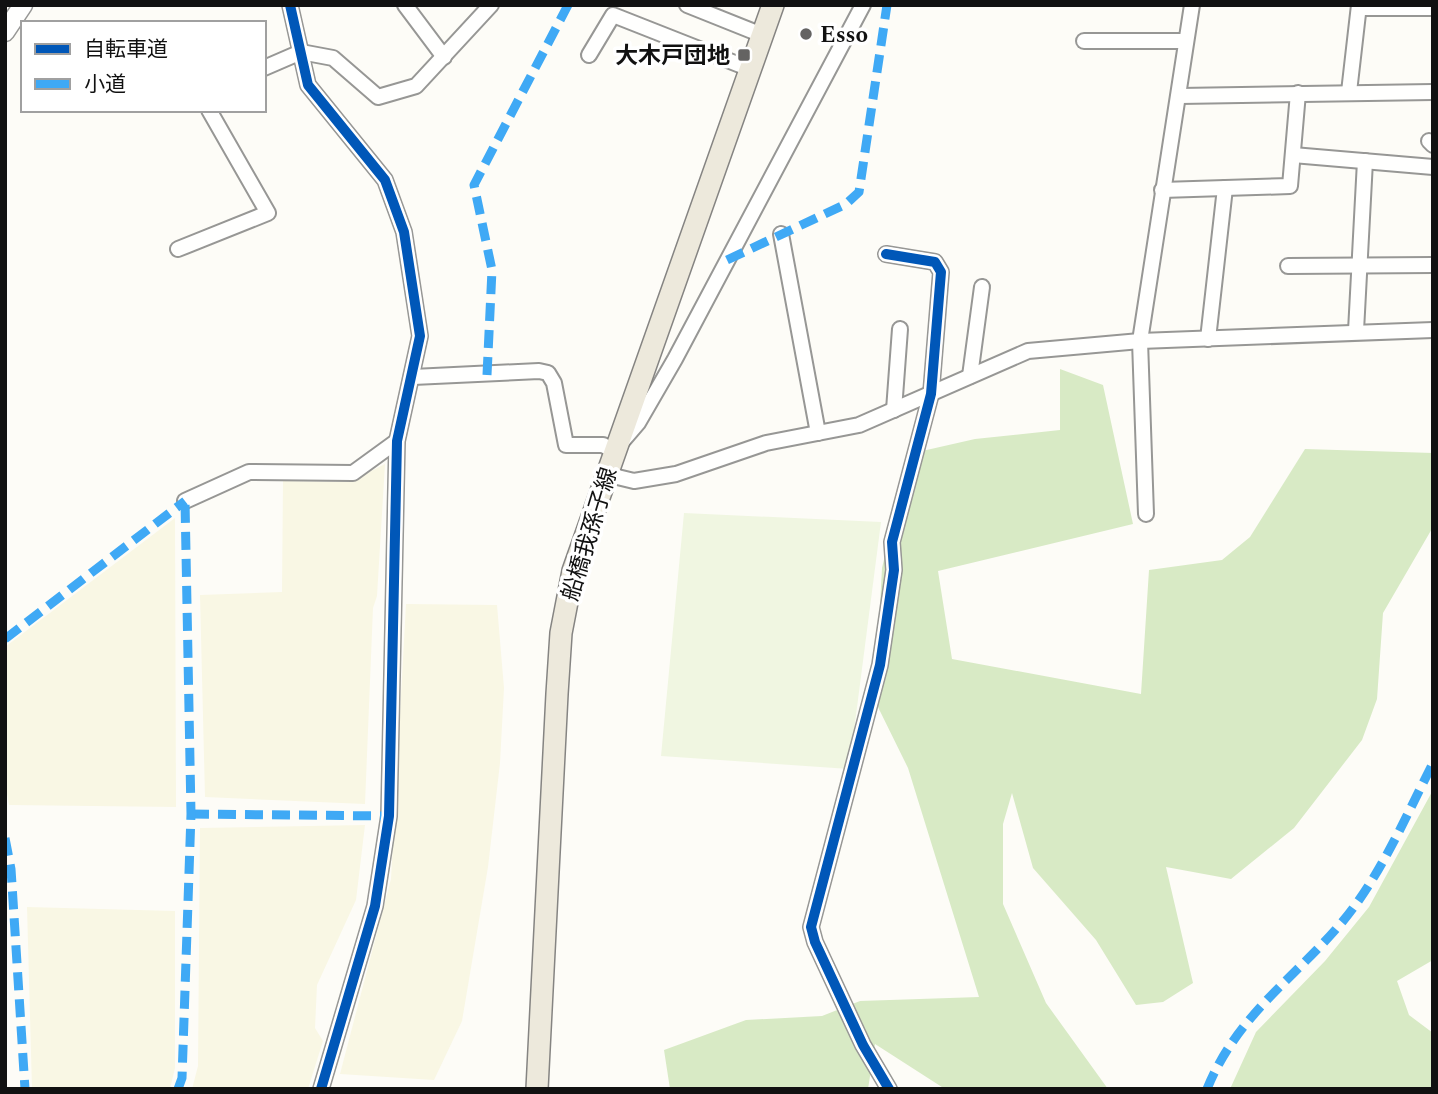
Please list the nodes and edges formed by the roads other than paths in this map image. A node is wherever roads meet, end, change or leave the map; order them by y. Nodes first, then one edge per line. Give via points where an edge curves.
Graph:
1 (23, 5) edge
2 (290, 5) edge
3 (405, 5) edge
4 (491, 5) edge
5 (688, 5) edge
6 (773, 5) edge
7 (863, 5) edge
8 (1192, 5) edge
9 (1359, 7) edge
10 (1433, 8) edge
11 (5, 32) edge
12 (762, 35) junction
13 (1084, 41) dead end
14 (1186, 41) junction
15 (301, 52) junction
16 (589, 55) dead end
17 (444, 57) junction
18 (266, 67) edge
19 (750, 69) junction
20 (1349, 92) junction
21 (1433, 92) edge
22 (1298, 93) junction
23 (1180, 96) junction
24 (210, 112) edge
25 (1293, 155) junction
26 (1365, 161) junction
27 (1433, 167) edge
28 (1225, 188) junction
29 (1162, 190) junction
30 (781, 234) dead end
31 (178, 249) dead end
32 (886, 254) dead end
33 (1433, 265) edge
34 (1288, 266) dead end
35 (1359, 266) junction
36 (982, 287) dead end
37 (900, 329) dead end
38 (1433, 330) edge
39 (1356, 331) junction
40 (1208, 339) junction
41 (1140, 341) junction
42 (970, 376) junction
43 (413, 377) junction
44 (931, 394) junction
45 (894, 410) junction
46 (818, 433) junction
47 (397, 441) junction
48 (614, 451) junction
49 (606, 474) junction
50 (185, 501) dead end
51 (1146, 514) dead end
52 (321, 1089) edge
53 (537, 1089) edge
54 (888, 1089) edge

1 - 11 street
2 - 15 street
3 - 17 street
4 - 17 street
5 - 12 street
6 - 12 main road, 船橋我孫子線
7 - 48 street via 675,359 638,423
8 - 14 street
9 - 10 street
9 - 20 street
12 - 19 main road, 船橋我孫子線
13 - 14 street
14 - 23 street
15 - 17 street via 333,58 378,97 416,86
15 - 18 street
15 - 43 street via 308,85 385,180 404,232 420,336
16 - 19 street via 613,15
19 - 48 main road, 船橋我孫子線
20 - 21 street
20 - 22 street
22 - 23 street
22 - 25 street
23 - 29 street
24 - 31 street via 268,213
25 - 26 street
25 - 28 street via 1290,186
26 - 27 street
26 - 35 street
28 - 29 street
28 - 40 street
29 - 41 street
30 - 46 street
32 - 44 street via 935,262 941,272
33 - 35 street
34 - 35 street
35 - 39 street
36 - 42 street
37 - 45 street
38 - 39 street
39 - 40 street
40 - 41 street
41 - 42 street via 1028,351
41 - 51 street
42 - 44 street
43 - 47 street
43 - 48 street via 548,373 566,445 603,445
44 - 45 street
44 - 54 street via 892,542 894,570 880,665 811,927 863,1045
45 - 46 street via 859,425
46 - 49 street via 766,443 676,474 634,481
47 - 50 street via 353,473 248,472
47 - 52 street via 389,816 375,906
48 - 49 main road, 船橋我孫子線
49 - 53 main road, 船橋我孫子線 via 573,571 561,633

